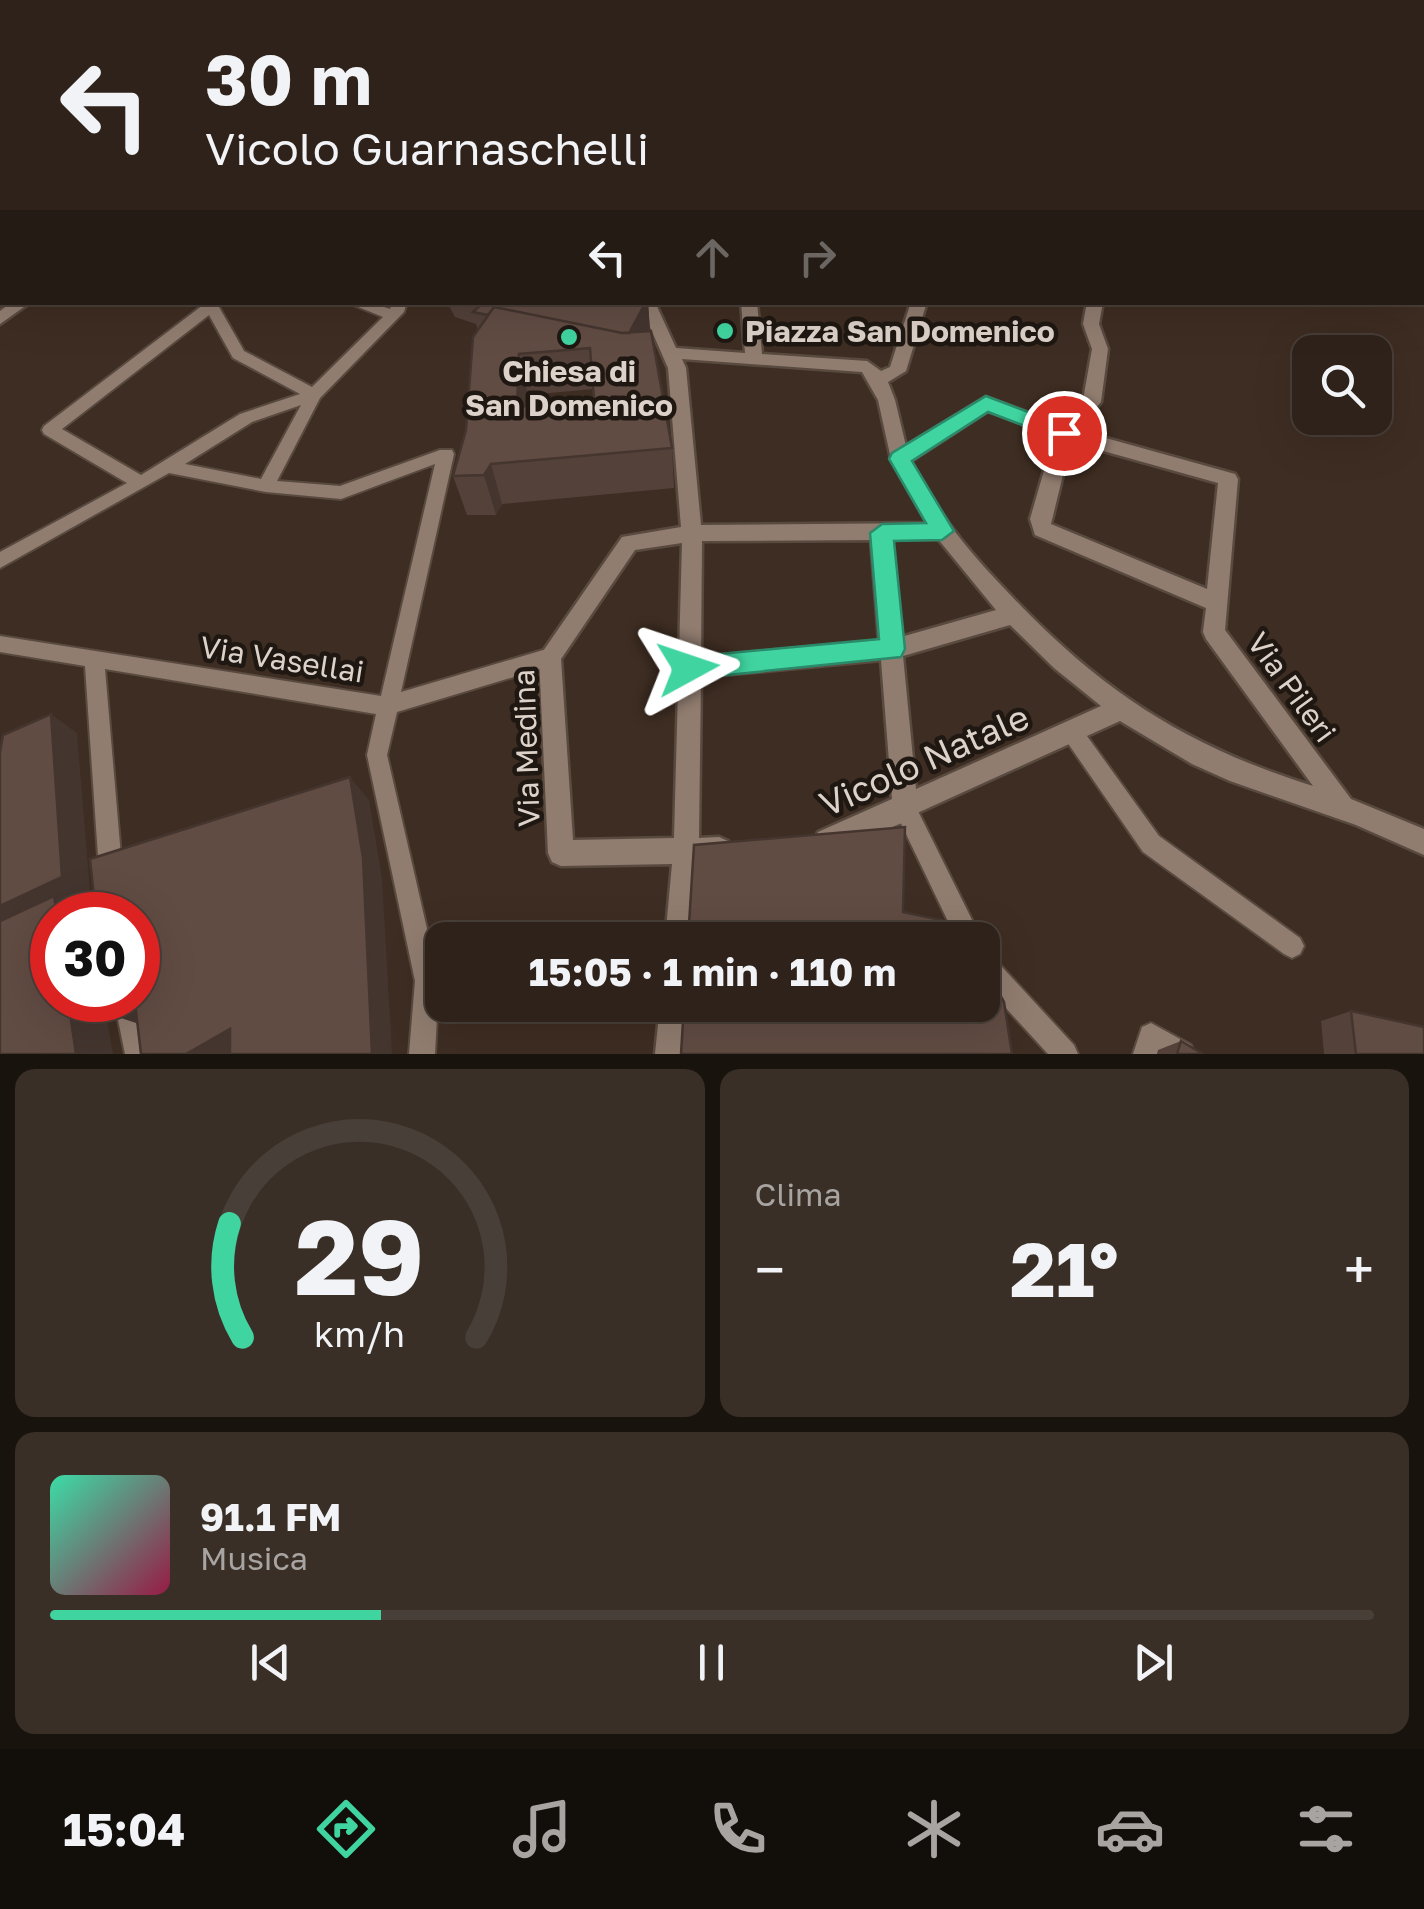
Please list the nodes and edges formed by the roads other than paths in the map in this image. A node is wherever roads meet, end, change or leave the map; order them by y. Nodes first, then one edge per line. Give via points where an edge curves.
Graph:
1 (210, 305) edge
2 (214, 305) edge
3 (649, 305) edge
4 (749, 305) edge
5 (918, 305) edge
6 (1094, 305) edge
7 (396, 309) edge
8 (671, 353) junction
9 (754, 358) junction
10 (889, 374) junction
11 (314, 395) junction
12 (1064, 433) junction
13 (900, 459) junction
14 (168, 466) junction
15 (141, 483) junction
16 (266, 486) junction
17 (942, 531) junction
18 (692, 533) junction
19 (882, 533) junction
20 (0, 561) edge
21 (1217, 603) junction
22 (1016, 614) junction
23 (0, 644) edge
24 (892, 649) junction
25 (550, 657) junction
26 (94, 660) junction
27 (688, 668) junction
28 (386, 706) junction
29 (1123, 708) junction
30 (1072, 732) junction
31 (1342, 806) junction
32 (905, 809) junction
33 (1424, 842) edge
34 (798, 847) edge
35 (742, 849) edge
36 (686, 852) junction
37 (112, 892) edge
38 (680, 922) edge
39 (961, 922) edge
40 (1292, 946) dead end
41 (1000, 984) edge
42 (131, 1022) edge
43 (673, 1022) edge
44 (138, 1054) edge
45 (422, 1054) edge
46 (670, 1054) edge
47 (1064, 1054) edge
48 (1146, 1054) edge
49 (1182, 1054) edge

1 - 15 lane via 50,430
2 - 11 lane via 238,354
3 - 8 street
4 - 9 street
5 - 10 street
6 - 12 street via 1091,324 1100,349 1092,402
7 - 11 lane
8 - 9 street
8 - 18 street
9 - 10 street
10 - 13 street
11 - 14 lane via 246,418
11 - 16 lane
12 - 13 street via 986,403
12 - 21 street via 1042,529
12 - 21 street, Via Pileri via 1228,478
13 - 17 street
14 - 15 lane
14 - 16 lane
15 - 20 lane
16 - 28 lane via 341,493 446,454
17 - 19 street, Via Medina
17 - 22 street
18 - 19 street, Via Medina
18 - 25 street, Via Medina via 628,542
18 - 27 street
19 - 24 street
21 - 31 street, Via Pileri via 1214,632
22 - 24 street
22 - 29 street
23 - 26 lane, Via Vasellai
24 - 27 street
24 - 32 street
25 - 28 lane, Via Vasellai
25 - 36 street, Via Medina via 561,853
26 - 28 lane, Via Vasellai
26 - 37 lane
27 - 36 street
28 - 45 lane via 378,756 427,981
29 - 30 street, Vicolo Natale
29 - 31 street via 1158,734 1238,772
30 - 32 street, Vicolo Natale
30 - 40 lane via 1151,844
31 - 33 street
32 - 34 street, Vicolo Natale via 817,846
32 - 39 lane
35 - 36 street
36 - 38 street
41 - 47 lane
42 - 44 lane
43 - 46 street
48 - 49 lane via 1152,1036

